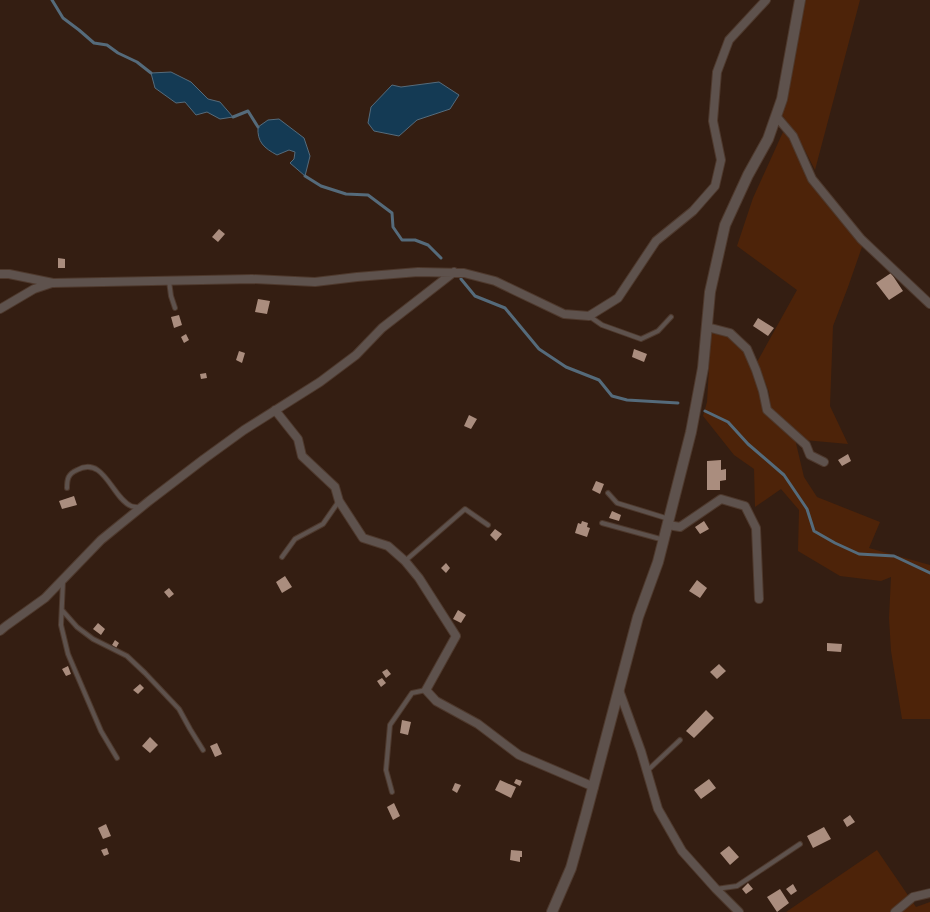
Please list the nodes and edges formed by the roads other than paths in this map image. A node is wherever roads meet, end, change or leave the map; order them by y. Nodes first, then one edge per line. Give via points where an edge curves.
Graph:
1 (766, 0) edge
2 (800, 0) edge
3 (776, 116) junction
4 (454, 272) junction
5 (0, 274) edge
6 (169, 281) junction
7 (53, 283) junction
8 (930, 304) edge
9 (175, 308) dead end
10 (0, 309) edge
11 (589, 316) junction
12 (671, 317) dead end
13 (707, 327) junction
14 (275, 410) junction
15 (824, 462) dead end
16 (67, 488) dead end
17 (608, 493) dead end
18 (339, 501) junction
19 (141, 508) junction
20 (669, 522) junction
21 (602, 523) dead end
22 (488, 525) dead end
23 (664, 540) junction
24 (282, 557) dead end
25 (405, 561) junction
26 (63, 578) junction
27 (759, 599) dead end
28 (62, 610) junction
29 (0, 631) edge
30 (426, 690) junction
31 (619, 690) junction
32 (680, 740) dead end
33 (203, 750) dead end
34 (117, 758) dead end
35 (646, 771) junction
36 (594, 787) junction
37 (392, 792) dead end
38 (800, 844) dead end
39 (716, 889) junction
40 (930, 893) edge
41 (552, 912) edge
42 (739, 912) edge
43 (895, 912) edge

1 - 11 street via 728,40 717,72 713,121 721,160 715,186 693,211 656,241 618,298
2 - 3 street via 782,99
3 - 8 street via 793,136 812,179 861,239
3 - 13 street via 768,138 725,225 710,292
4 - 6 street via 418,272 315,282 252,279
4 - 11 street via 464,272 495,281 564,314
4 - 14 street via 382,328 356,355 320,382
5 - 7 street
6 - 7 street
6 - 9 lane
7 - 10 street via 34,289
11 - 12 lane via 602,325 641,339 658,331
13 - 15 street via 730,333 747,349 763,391 767,410 806,445 810,455
13 - 20 street via 703,368 691,432
14 - 18 street via 298,439 302,456 335,487
14 - 19 street via 204,458
16 - 19 lane via 67,479 74,472 81,467 91,467 102,473 131,506
17 - 20 lane via 618,503
18 - 24 lane via 324,524 294,539
18 - 25 street via 363,538 388,546
19 - 26 street via 101,540
20 - 23 street
20 - 27 street via 680,527 721,499 744,506 756,528
21 - 23 lane
22 - 25 lane via 465,509
23 - 31 street via 638,617
25 - 30 street via 419,578 456,636
26 - 28 lane
26 - 29 street via 45,598
28 - 33 lane via 77,627 93,639 127,656 145,673 178,709
28 - 34 lane via 61,625 68,654 101,731
30 - 36 street via 436,701 478,724 518,755
30 - 37 lane via 412,693 390,725 386,770
31 - 35 street
31 - 36 street
32 - 35 lane
35 - 39 street via 658,809 682,850
36 - 41 street via 571,868
38 - 39 lane via 737,886
39 - 42 street
40 - 43 street via 913,897

